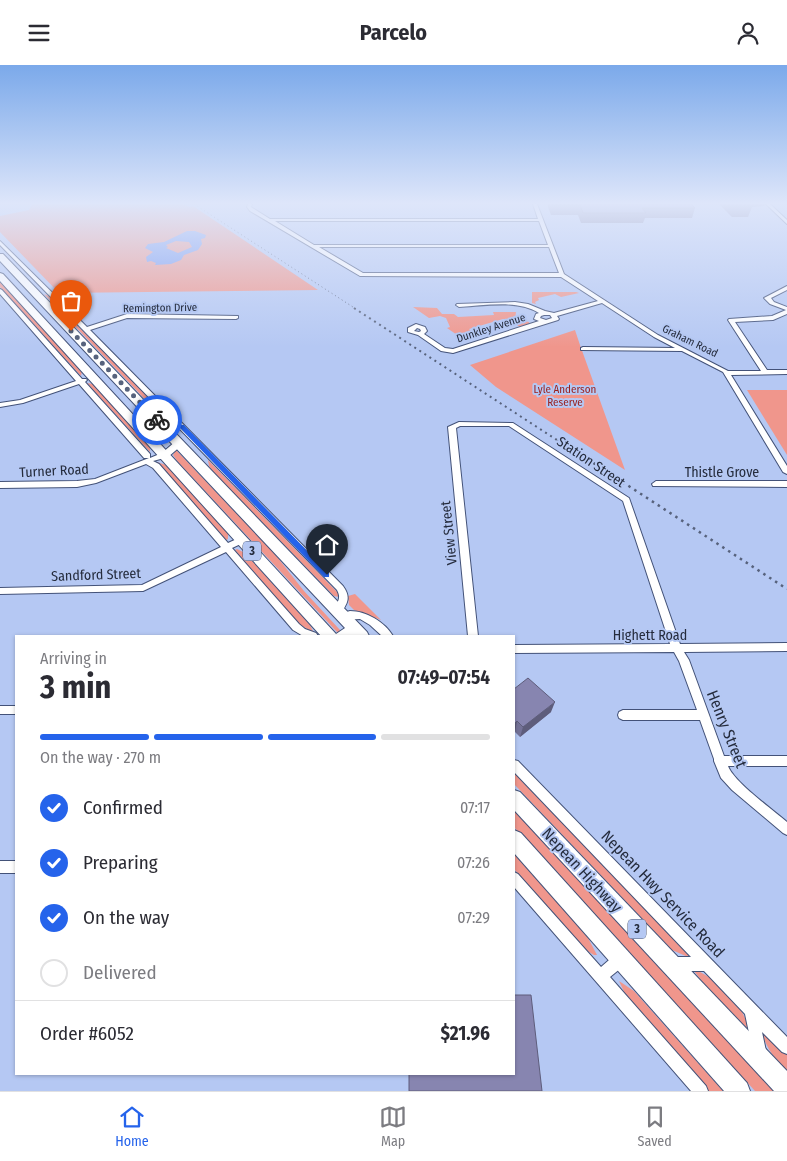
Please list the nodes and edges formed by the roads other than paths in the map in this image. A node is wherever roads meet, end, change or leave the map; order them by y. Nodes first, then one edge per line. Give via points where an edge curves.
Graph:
1 (10, 252) edge
2 (321, 252) edge
3 (553, 252) edge
4 (0, 256) edge
5 (0, 275) edge
6 (562, 275) junction
7 (787, 288) edge
8 (0, 291) edge
9 (48, 291) junction
10 (36, 295) junction
11 (22, 299) junction
12 (601, 302) junction
13 (459, 305) dead end
14 (787, 311) edge
15 (544, 313) junction
16 (236, 317) dead end
17 (555, 317) junction
18 (543, 322) junction
19 (86, 329) junction
20 (420, 334) dead end
21 (674, 345) junction
22 (582, 349) dead end
23 (661, 349) junction
24 (683, 349) junction
25 (765, 372) junction
26 (787, 372) edge
27 (727, 373) junction
28 (93, 376) junction
29 (80, 381) junction
30 (0, 405) edge
31 (161, 425) junction
32 (182, 426) junction
33 (452, 427) joint
34 (179, 443) junction
35 (162, 452) junction
36 (208, 453) junction
37 (148, 459) junction
38 (201, 466) junction
39 (787, 473) edge
40 (656, 484) dead end
41 (787, 484) edge
42 (0, 485) edge
43 (242, 540) junction
44 (227, 547) junction
45 (0, 591) edge
46 (340, 614) junction
47 (353, 634) edge
48 (310, 635) edge
49 (329, 635) edge
50 (387, 635) edge
51 (473, 635) edge
52 (787, 647) edge
53 (678, 648) junction
54 (515, 649) edge
55 (0, 710) edge
56 (15, 710) edge
57 (623, 715) dead end
58 (703, 715) junction
59 (720, 761) junction
60 (787, 761) edge
61 (515, 766) edge
62 (515, 799) edge
63 (787, 829) edge
64 (515, 840) edge
65 (0, 867) edge
66 (15, 867) edge
67 (515, 879) edge
68 (621, 959) junction
69 (670, 964) junction
70 (706, 964) junction
71 (600, 977) junction
72 (752, 1011) junction
73 (787, 1047) edge
74 (761, 1061) junction
75 (787, 1089) edge
76 (701, 1091) edge
77 (739, 1091) edge

1 - 9 street
2 - 6 street via 354,272 366,275
3 - 6 street
4 - 10 highway, 3
5 - 11 highway, 3
6 - 12 street, Graham Road
7 - 14 street via 767,298
8 - 29 street
9 - 10 street
9 - 19 street
10 - 11 highway
10 - 31 highway, 3
11 - 28 highway, 3
12 - 17 street
12 - 21 street, Graham Road
13 - 15 street via 523,305
14 - 25 street via 773,318 731,320
15 - 17 street
15 - 18 street via 537,317
16 - 19 street, Remington Drive via 127,317
17 - 18 street, Dunkley Avenue via 551,322
18 - 20 street, Dunkley Avenue via 453,351 444,350
19 - 32 street
21 - 23 street
21 - 24 street, Graham Road
22 - 23 street
23 - 24 street
24 - 27 street, Graham Road
25 - 26 street
25 - 27 street
27 - 39 street, Graham Road
28 - 29 street
28 - 35 highway, 3
29 - 30 street via 21,402
29 - 37 street
31 - 32 street
31 - 34 highway, 3
32 - 36 street
33 - 51 street, View Street
33 - 53 street, Station Street via 458,424 511,424 626,500
34 - 35 street, Turner Road
34 - 38 highway, 3
35 - 37 street, Turner Road
35 - 43 highway, 3
36 - 38 street
36 - 46 street via 340,588 345,596
37 - 42 street, Turner Road via 84,484
37 - 44 street
38 - 46 highway, 3
40 - 41 street, Thistle Grove
43 - 44 street, Sandford Street
43 - 49 highway, 3
44 - 45 street, Sandford Street via 143,588
44 - 48 street via 296,627
46 - 47 highway, 3
46 - 50 street via 356,614 370,619
52 - 53 street, Highett Road
53 - 54 street, Highett Road
53 - 58 street, Henry Street
55 - 56 street
57 - 58 street
58 - 59 street, Henry Street
59 - 60 street
59 - 63 street, Henry Street via 731,781
61 - 70 street, Nepean Hwy Service Road
62 - 69 highway, Nepean Highway / 3
64 - 68 highway, Nepean Highway / 3
65 - 66 street
67 - 71 street
68 - 71 street
68 - 77 highway, Nepean Highway / 3
69 - 70 street
69 - 74 highway, Nepean Highway / 3
70 - 72 street, Nepean Hwy Service Road
71 - 76 street
72 - 73 street, Nepean Hwy Service Road
72 - 74 street
74 - 75 highway, Nepean Highway / 3

